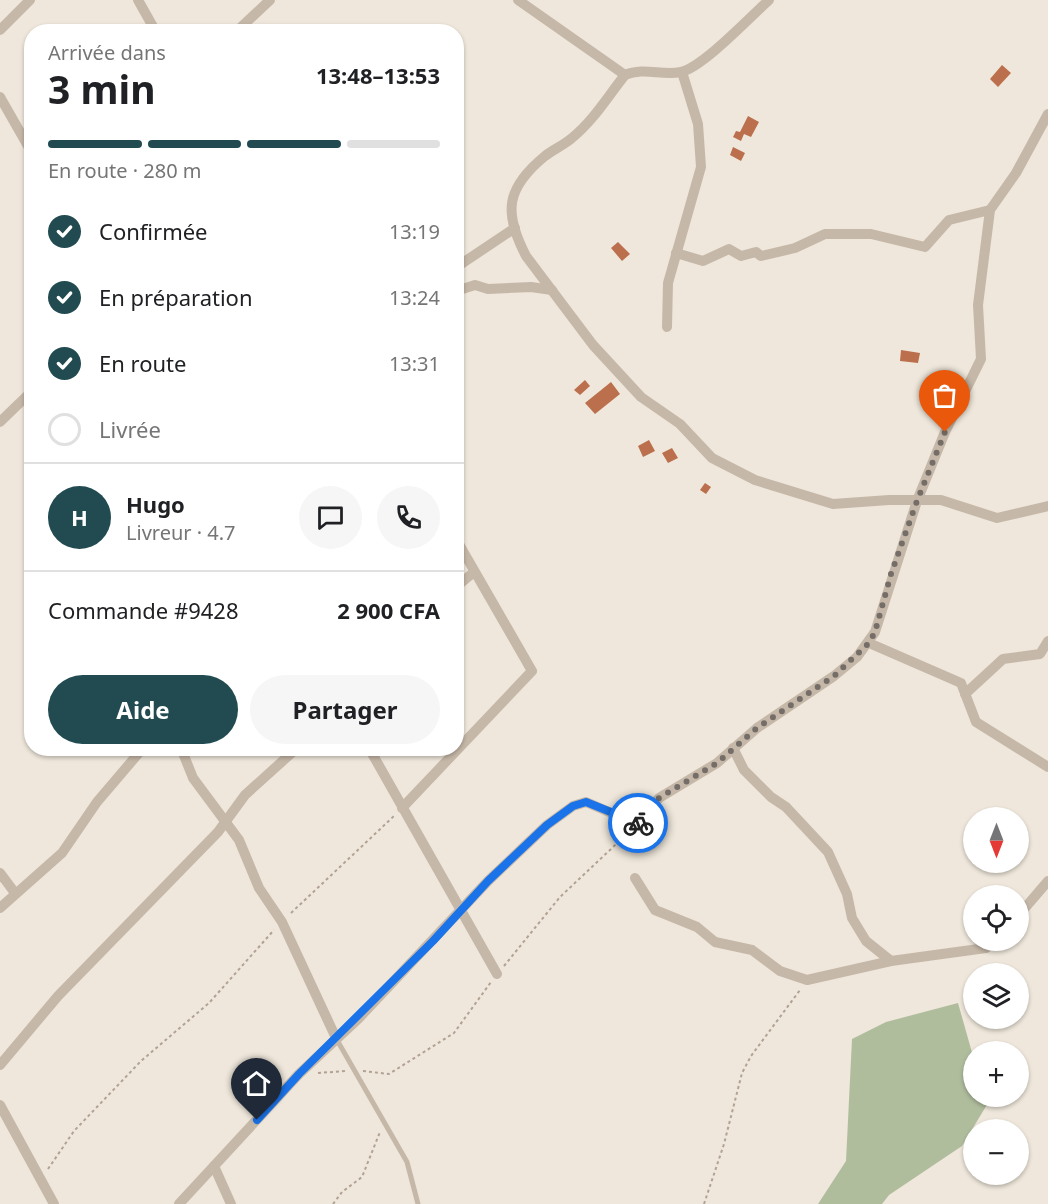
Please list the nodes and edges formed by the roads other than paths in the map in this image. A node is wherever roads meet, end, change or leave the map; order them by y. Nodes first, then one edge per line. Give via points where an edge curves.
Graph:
1 (30, 0) edge
2 (138, 0) edge
3 (270, 0) edge
4 (518, 0) edge
5 (769, 0) edge
6 (152, 24) edge
7 (244, 24) edge
8 (0, 30) edge
9 (682, 72) junction
10 (626, 75) junction
11 (0, 98) edge
12 (1048, 114) edge
13 (24, 139) edge
14 (990, 210) junction
15 (514, 228) junction
16 (676, 253) junction
17 (464, 262) edge
18 (464, 288) edge
19 (552, 290) junction
20 (667, 327) dead end
21 (24, 399) edge
22 (0, 422) edge
23 (917, 501) junction
24 (1048, 506) edge
25 (464, 554) edge
26 (474, 572) junction
27 (464, 580) edge
28 (1048, 640) edge
29 (869, 643) junction
30 (965, 694) junction
31 (464, 743) edge
32 (733, 748) junction
33 (136, 756) edge
34 (184, 756) edge
35 (288, 756) edge
36 (373, 756) edge
37 (451, 756) edge
38 (1047, 763) edge
39 (402, 808) junction
40 (225, 823) junction
41 (0, 873) edge
42 (635, 878) dead end
43 (1048, 881) edge
44 (15, 893) junction
45 (1029, 903) edge
46 (0, 908) edge
47 (462, 910) junction
48 (964, 951) edge
49 (891, 961) junction
50 (497, 974) road end
51 (336, 1038) junction
52 (0, 1065) edge
53 (0, 1105) edge
54 (214, 1166) junction
55 (54, 1204) edge
56 (179, 1204) edge
57 (231, 1204) edge
58 (418, 1204) edge

1 - 8 street
2 - 6 street
3 - 7 street
4 - 10 street
5 - 9 street via 703,59
9 - 10 street via 644,71
9 - 16 street via 698,124 701,167
10 - 15 street via 589,122 546,156 514,189 510,210
11 - 13 street
12 - 14 street via 1016,173
14 - 16 street via 950,220 925,247 872,234 825,234 795,248 761,256 756,252 741,256 729,249 702,261
14 - 23 street via 978,305 981,359
15 - 17 street
15 - 19 street via 526,256
16 - 20 street via 668,283
18 - 19 street via 475,285 488,290
19 - 23 street via 593,345 640,397 680,424 712,458 724,465 755,480 833,504
21 - 22 street
23 - 24 street via 952,502 997,518
23 - 29 street
25 - 26 street
26 - 27 street
26 - 31 street via 532,671
28 - 30 street via 1040,654 1003,659
29 - 30 street via 961,683
29 - 32 street via 834,676
30 - 38 street via 976,722
32 - 47 street via 717,763 659,798 637,824 586,802 573,806 536,836
32 - 49 street via 744,771 786,807 828,852 847,894 852,918 866,941
33 - 44 street via 97,802 62,853
34 - 40 street via 194,778
35 - 40 street via 245,795
36 - 39 street
37 - 39 street
39 - 47 street
40 - 51 street via 239,840 259,888 282,922
40 - 52 street via 58,996
41 - 44 street
42 - 49 street via 655,910 697,927 715,942 752,950 780,971 807,981
43 - 45 street
44 - 46 street
47 - 50 street
47 - 51 street
48 - 49 street
51 - 54 street
51 - 58 lane via 407,1162
53 - 55 street
54 - 56 street
54 - 57 street

